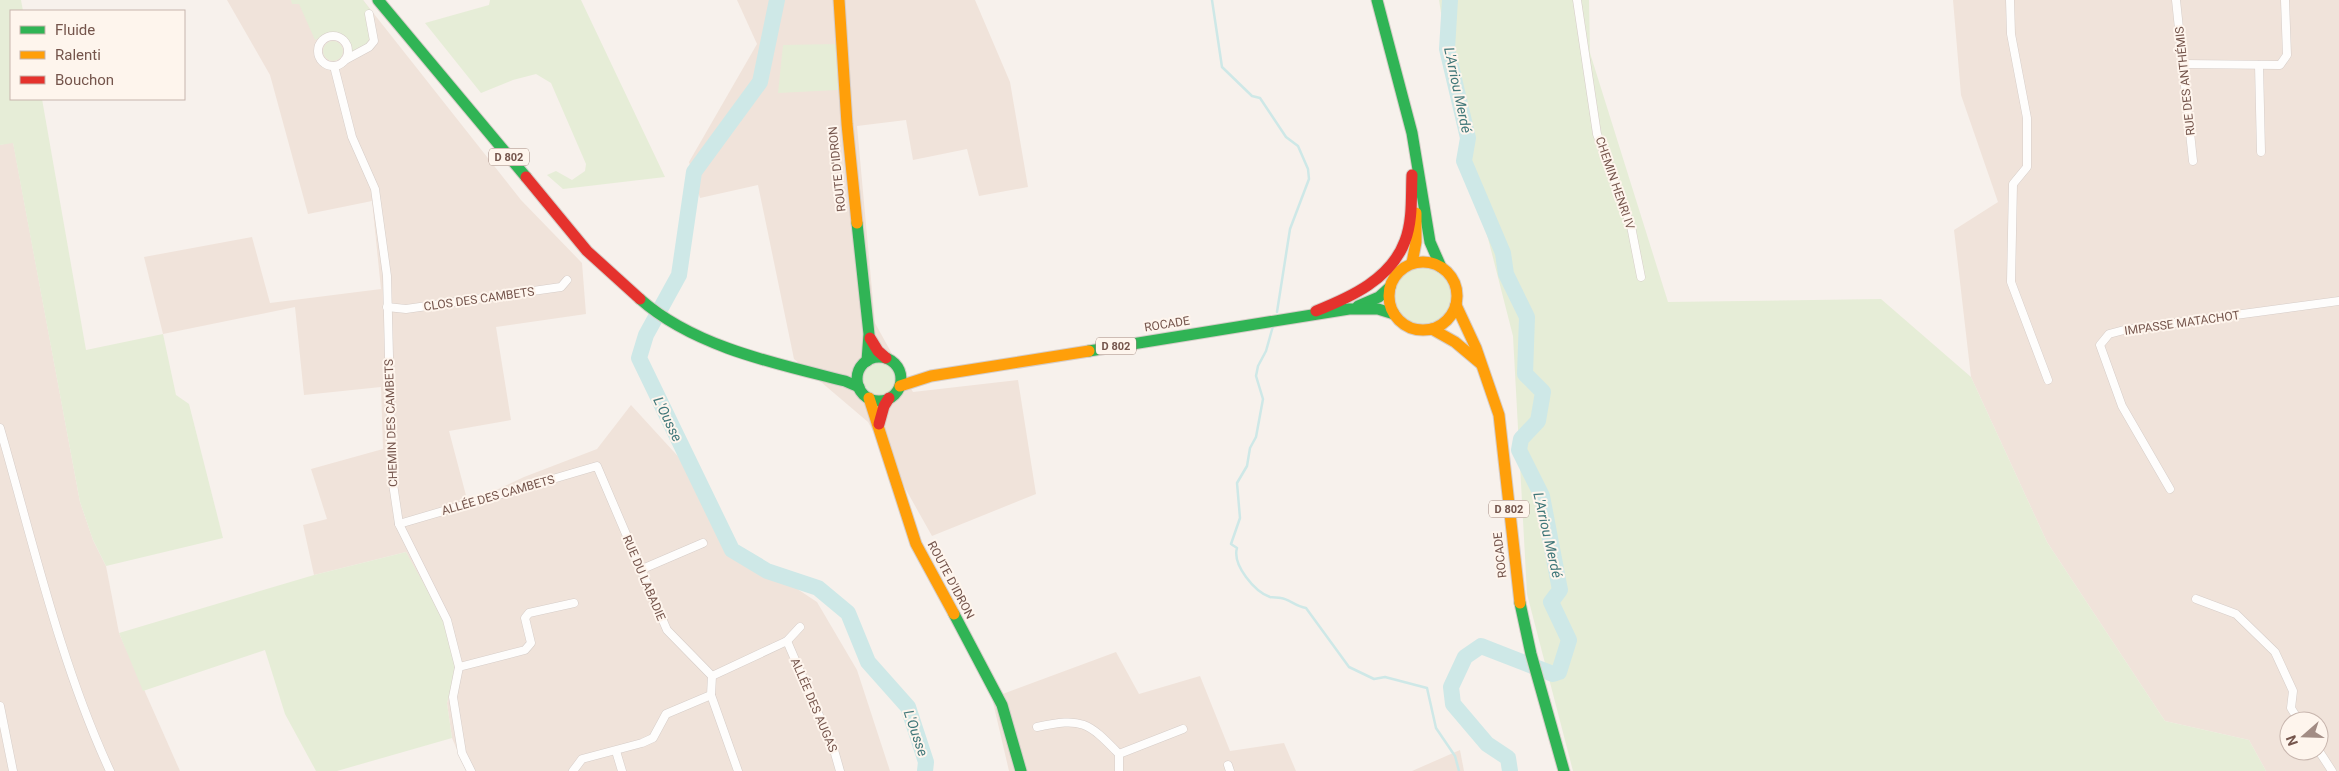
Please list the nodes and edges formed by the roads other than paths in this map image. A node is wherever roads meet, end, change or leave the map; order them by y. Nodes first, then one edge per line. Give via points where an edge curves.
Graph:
1 (378, 0) edge
2 (839, 0) edge
3 (1377, 0) edge
4 (1577, 0) edge
5 (2010, 0) edge
6 (2176, 0) edge
7 (2286, 0) edge
8 (369, 14) dead end
9 (345, 60) junction
10 (2184, 64) junction
11 (334, 66) junction
12 (2259, 66) junction
13 (1403, 107) junction
14 (2262, 152) dead end
15 (2194, 161) dead end
16 (1412, 175) junction
17 (1412, 263) junction
18 (1442, 267) junction
19 (1641, 277) dead end
20 (567, 280) dead end
21 (1390, 287) junction
22 (2339, 301) edge
23 (1456, 305) junction
24 (387, 307) junction
25 (1349, 309) junction
26 (1394, 314) junction
27 (1301, 316) junction
28 (1432, 329) junction
29 (869, 334) junction
30 (886, 358) junction
31 (864, 364) junction
32 (1482, 365) junction
33 (808, 371) junction
34 (900, 372) junction
35 (930, 376) junction
36 (2048, 380) dead end
37 (900, 386) junction
38 (859, 387) junction
39 (869, 398) junction
40 (890, 398) junction
41 (879, 426) junction
42 (0, 428) edge
43 (597, 466) joint
44 (2170, 489) dead end
45 (399, 524) junction
46 (703, 542) dead end
47 (640, 570) junction
48 (2196, 599) dead end
49 (574, 603) dead end
50 (800, 627) dead end
51 (787, 640) junction
52 (459, 666) junction
53 (712, 676) junction
54 (711, 695) junction
55 (0, 706) edge
56 (2293, 711) edge
57 (1037, 727) dead end
58 (1183, 729) dead end
59 (616, 751) junction
60 (1119, 754) junction
61 (14, 771) edge
62 (110, 771) edge
63 (471, 771) edge
64 (573, 771) edge
65 (622, 771) edge
66 (738, 771) edge
67 (840, 771) edge
68 (1021, 771) edge
69 (1119, 771) edge
70 (1564, 771) edge

1 - 33 main road, D 802 via 605,270 674,322 739,354
2 - 29 main road, ROUTE D'IDRON via 846,124
3 - 13 main road
4 - 19 street, CHEMIN HENRI IV via 1597,134 1631,226
5 - 36 street via 2011,34 2027,118 2027,167 2013,184 2011,282
6 - 10 street, RUE DES ANTHÉMIS
7 - 12 street via 2287,55 2280,65
8 - 9 street via 374,41
9 - 11 street
9 - 11 street via 348,50 344,41 335,36 324,38 318,47 318,56 324,64
10 - 12 street
10 - 15 street, RUE DES ANTHÉMIS
11 - 24 street, CHEMIN DES CAMBETS via 352,137 375,189 387,276
12 - 14 street
13 - 16 main road
13 - 18 main road via 1418,162 1430,242
16 - 17 main road via 1416,230
16 - 27 main road via 1410,220 1404,242 1391,262 1356,294
17 - 18 main road via 1432,263
17 - 21 main road via 1402,268
18 - 23 main road via 1455,284
20 - 24 street, CLOS DES CAMBETS via 561,287 406,309
21 - 25 main road, D 802 via 1379,297
21 - 26 main road via 1390,306
22 - 44 street, IMPASSE MATACHOT via 2109,334 2100,345 2122,406
23 - 28 main road via 1443,324
23 - 32 main road, D 802
24 - 45 street, CHEMIN DES CAMBETS via 392,476
25 - 26 main road, D 802 via 1378,309
25 - 27 main road, ROCADE / D 802
26 - 28 main road via 1407,326
27 - 35 main road, ROCADE / D 802
28 - 32 main road via 1455,342
29 - 30 main road, ROUTE D'IDRON via 873,344
29 - 31 main road, ROUTE D'IDRON
30 - 31 main road via 879,357
30 - 34 main road
31 - 33 main road, D 802 via 846,373
31 - 38 main road via 858,374
32 - 70 main road, ROCADE / D 802 via 1499,415 1517,591
33 - 38 main road, D 802
34 - 35 main road, D 802
34 - 37 main road
35 - 37 main road, D 802
37 - 40 main road
38 - 39 main road
39 - 40 main road
39 - 41 main road, ROUTE D'IDRON
40 - 41 main road via 884,406
41 - 68 main road, ROUTE D'IDRON via 916,544 1002,706
42 - 62 street via 59,631
43 - 45 street, ALLÉE DES CAMBETS
43 - 47 street, RUE DU LABADIE
45 - 52 street, CHEMIN DES CAMBETS via 447,620
46 - 47 street
47 - 53 street, RUE DU LABADIE via 667,630
48 - 56 street via 2236,614 2276,652 2294,691
49 - 52 street via 529,613 525,618 531,643 525,650
50 - 51 street
51 - 53 street
51 - 67 street, ALLÉE DES AUGAS
52 - 63 street, CHEMIN DES CAMBETS via 453,697 462,753
53 - 54 street
54 - 59 street via 666,714 653,738
54 - 66 street
55 - 61 street
57 - 60 street via 1065,721 1084,723
58 - 60 street
59 - 64 street via 582,758
59 - 65 street
60 - 69 street

